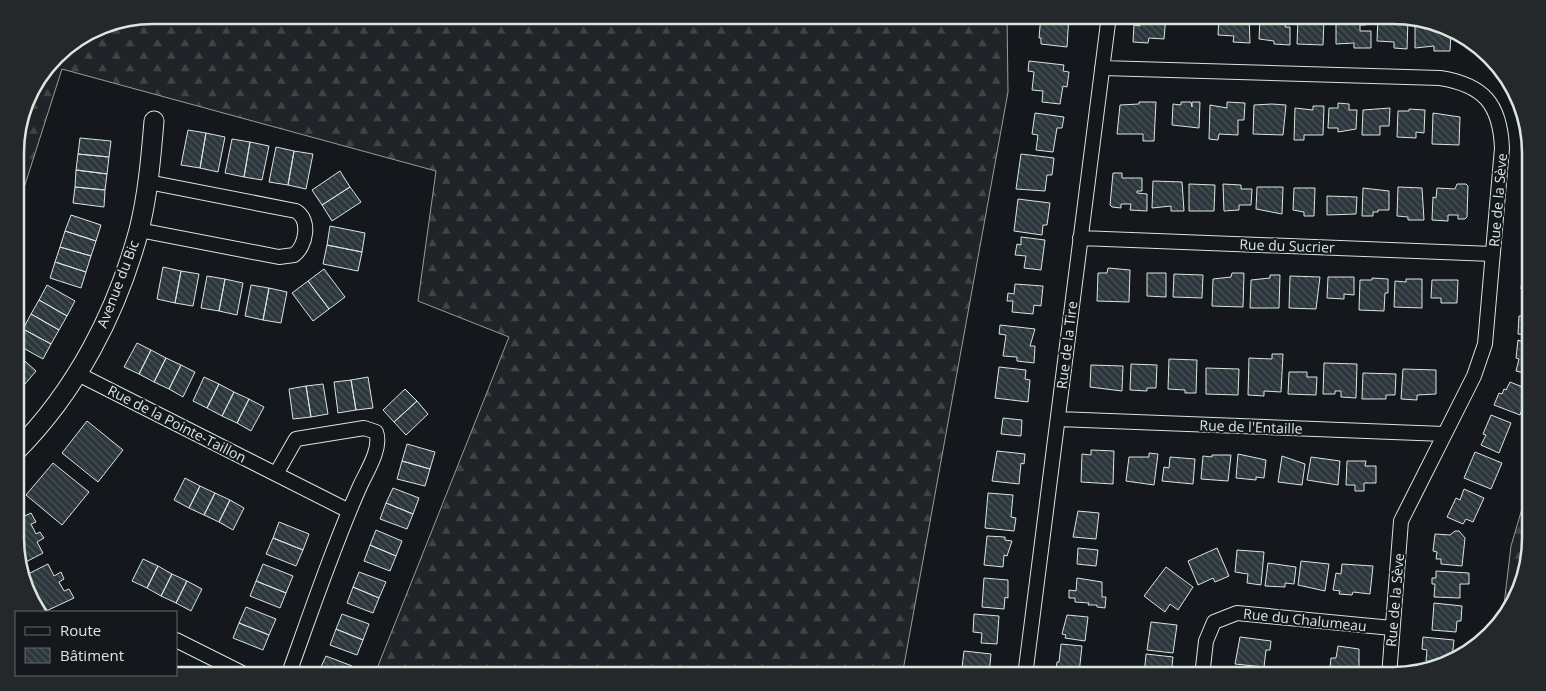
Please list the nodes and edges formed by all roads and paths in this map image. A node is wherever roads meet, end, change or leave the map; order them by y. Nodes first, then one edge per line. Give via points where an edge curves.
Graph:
1 (1107, 24) edge
2 (1102, 68) junction
3 (154, 121) dead end
4 (148, 182) junction
5 (139, 230) junction
6 (1080, 238) junction
7 (1493, 254) junction
8 (78, 374) junction
9 (1058, 420) junction
10 (1444, 434) junction
11 (24, 443) edge
12 (276, 474) junction
13 (349, 510) junction
14 (1392, 628) junction
15 (178, 641) edge
16 (230, 667) edge
17 (291, 667) edge
18 (1026, 667) edge
19 (1203, 667) edge
20 (1390, 667) edge

1 - 2 street, Rue de la Tire
2 - 6 street, Rue de la Tire
2 - 7 street, Rue de la Sève via 1440,78 1470,86 1491,102 1501,130
3 - 4 street, Avenue du Bic
4 - 5 street, Avenue du Bic
4 - 5 street via 296,211 305,220 303,239 294,255 279,257
5 - 8 street, Avenue du Bic via 111,313
6 - 7 street, Rue du Sucrier
6 - 9 street, Rue de la Tire
7 - 10 street, Rue de la Sève via 1486,344 1474,376
8 - 11 street, Avenue du Bic
8 - 12 street, Rue de la Pointe-Taillon
9 - 10 street, Rue de l'Entaille
9 - 18 street, Rue de la Tire
10 - 14 street, Rue de la Sève via 1401,521
12 - 13 street, Rue de la Pointe-Taillon
12 - 13 street via 296,439 371,429 378,437 376,449
13 - 17 street
14 - 19 street, Rue du Chalumeau via 1237,613 1214,622 1206,641
14 - 20 street, Rue de la Sève
15 - 16 street

